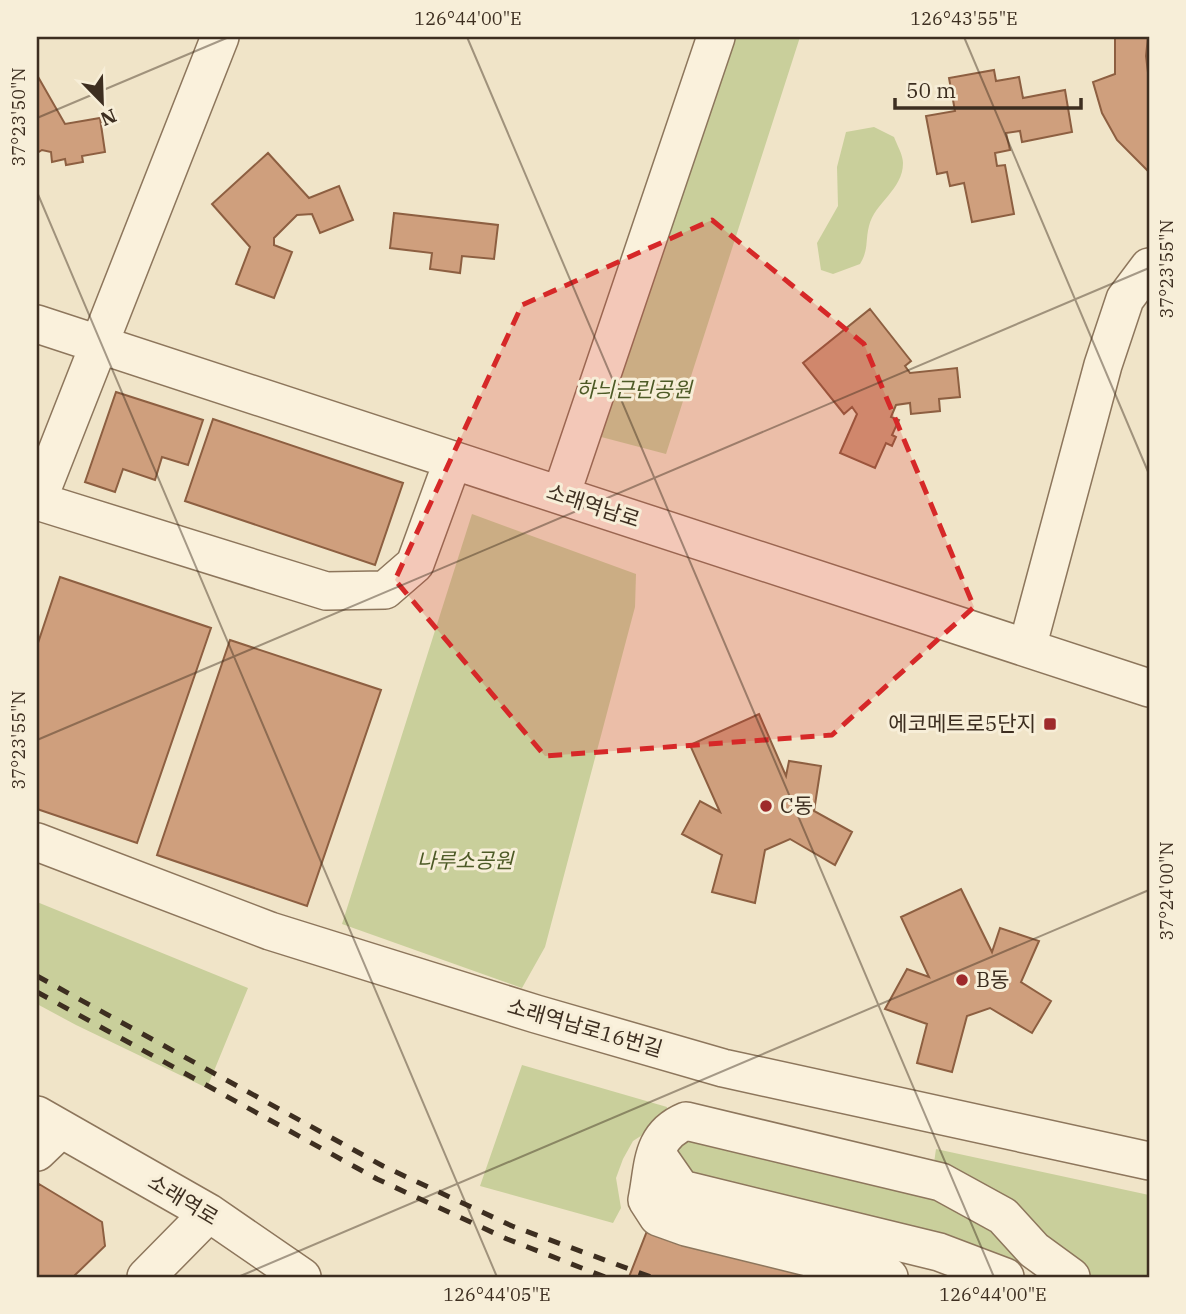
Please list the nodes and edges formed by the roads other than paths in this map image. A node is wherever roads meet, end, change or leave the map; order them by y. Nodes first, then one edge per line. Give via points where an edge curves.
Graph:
1 (220, 37) edge
2 (716, 37) edge
3 (1149, 267) edge
4 (1137, 302) edge
5 (37, 324) edge
6 (98, 344) junction
7 (453, 460) junction
8 (561, 495) junction
9 (37, 502) edge
10 (1027, 648) junction
11 (1149, 688) edge
12 (37, 842) edge
13 (45, 1132) edge
14 (656, 1153) junction
15 (1149, 1161) edge
16 (209, 1213) junction
17 (146, 1277) edge
18 (302, 1277) edge
19 (889, 1277) edge
20 (1005, 1277) edge
21 (1071, 1277) edge

1 - 6 street
2 - 8 street
3 - 4 street
4 - 10 street via 1103,365
5 - 6 street, 소래역남로
6 - 7 street, 소래역남로
6 - 9 street
7 - 8 street, 소래역남로
7 - 9 street via 415,564 385,590 326,591
8 - 10 street, 소래역남로
10 - 11 street, 소래역남로
12 - 15 street, 소래역남로16번길 via 270,931 723,1068
13 - 16 street, 소래역로
14 - 19 street via 647,1200 658,1217
14 - 20 street via 681,1189 939,1252
14 - 21 street via 663,1135 686,1121 941,1182 1003,1216 1034,1250
16 - 17 street
16 - 18 street, 소래역로

